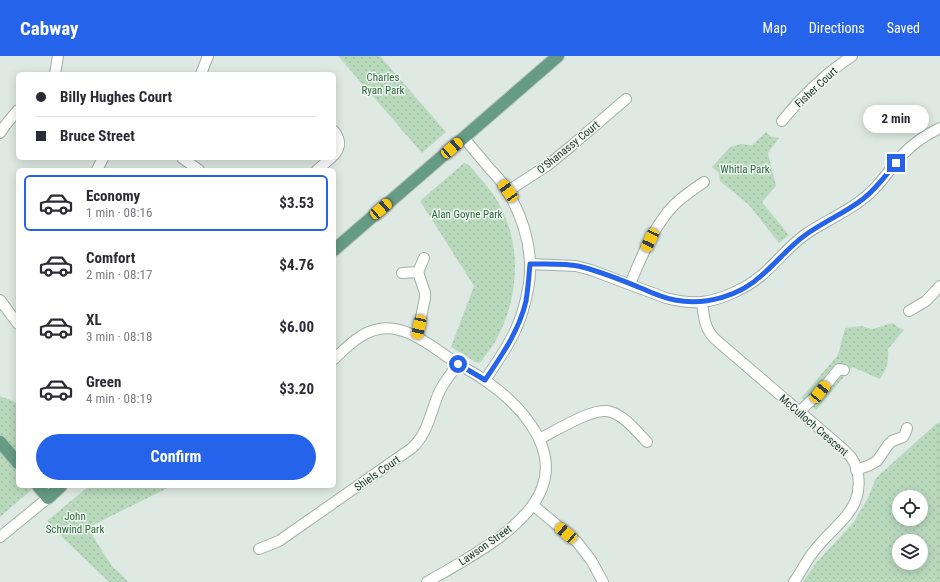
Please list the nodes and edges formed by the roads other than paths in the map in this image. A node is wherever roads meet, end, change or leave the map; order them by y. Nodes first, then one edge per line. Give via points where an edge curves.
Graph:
1 (58, 56) edge
2 (208, 56) edge
3 (558, 56) edge
4 (852, 56) edge
5 (55, 72) edge
6 (202, 72) edge
7 (626, 99) dead end
8 (16, 112) edge
9 (782, 121) dead end
10 (940, 128) edge
11 (0, 133) edge
12 (336, 134) edge
13 (464, 138) junction
14 (336, 153) edge
15 (185, 160) edge
16 (329, 160) edge
17 (196, 168) edge
18 (319, 168) edge
19 (704, 182) dead end
20 (508, 191) junction
21 (336, 248) edge
22 (424, 258) dead end
23 (530, 264) junction
24 (418, 272) junction
25 (402, 273) dead end
26 (630, 284) junction
27 (940, 286) edge
28 (0, 300) edge
29 (702, 302) junction
30 (909, 311) dead end
31 (16, 321) edge
32 (417, 337) junction
33 (336, 357) edge
34 (458, 364) junction
35 (844, 370) dead end
36 (485, 380) junction
37 (799, 412) junction
38 (907, 428) dead end
39 (540, 439) junction
40 (0, 442) edge
41 (647, 442) dead end
42 (16, 461) edge
43 (856, 470) junction
44 (40, 488) edge
45 (59, 488) edge
46 (48, 498) junction
47 (533, 506) junction
48 (0, 537) edge
49 (259, 549) dead end
50 (427, 582) edge
51 (603, 582) edge
52 (794, 582) edge

1 - 5 street
2 - 6 street
3 - 13 main road
4 - 9 street, Fisher Court via 816,83
7 - 20 street, O'Shanassy Court via 548,165
8 - 11 street
10 - 29 street via 902,154 864,198 805,235 762,276 738,291
12 - 14 street via 339,146
13 - 20 street
13 - 21 main road
15 - 17 street
16 - 18 street
19 - 26 street via 680,200 665,216 650,240
20 - 23 street via 522,223
22 - 24 street
23 - 26 street via 576,266
23 - 36 street via 528,289 516,330
24 - 25 street
24 - 32 street via 425,298
26 - 29 street via 666,298
27 - 30 street via 926,301
28 - 31 street
29 - 37 street, McCulloch Crescent via 709,333
32 - 33 street, Lawson Street via 392,329 379,329 356,339
32 - 34 street, Lawson Street
34 - 36 street, Lawson Street
34 - 49 street, Shiels Court via 438,394 419,442 279,541
35 - 37 street via 839,368 820,392
36 - 39 street, Lawson Street via 516,406
37 - 43 street, McCulloch Crescent via 850,456
38 - 43 street via 903,437 892,441 876,461
39 - 41 street via 600,411 611,412 623,419
39 - 47 street, Lawson Street via 546,462 546,474 543,487
40 - 42 main road
43 - 52 street, McCulloch Crescent via 859,488 850,511 813,552
44 - 46 main road
45 - 46 main road
46 - 48 street
47 - 50 street, Lawson Street via 500,537
47 - 51 street via 577,542

